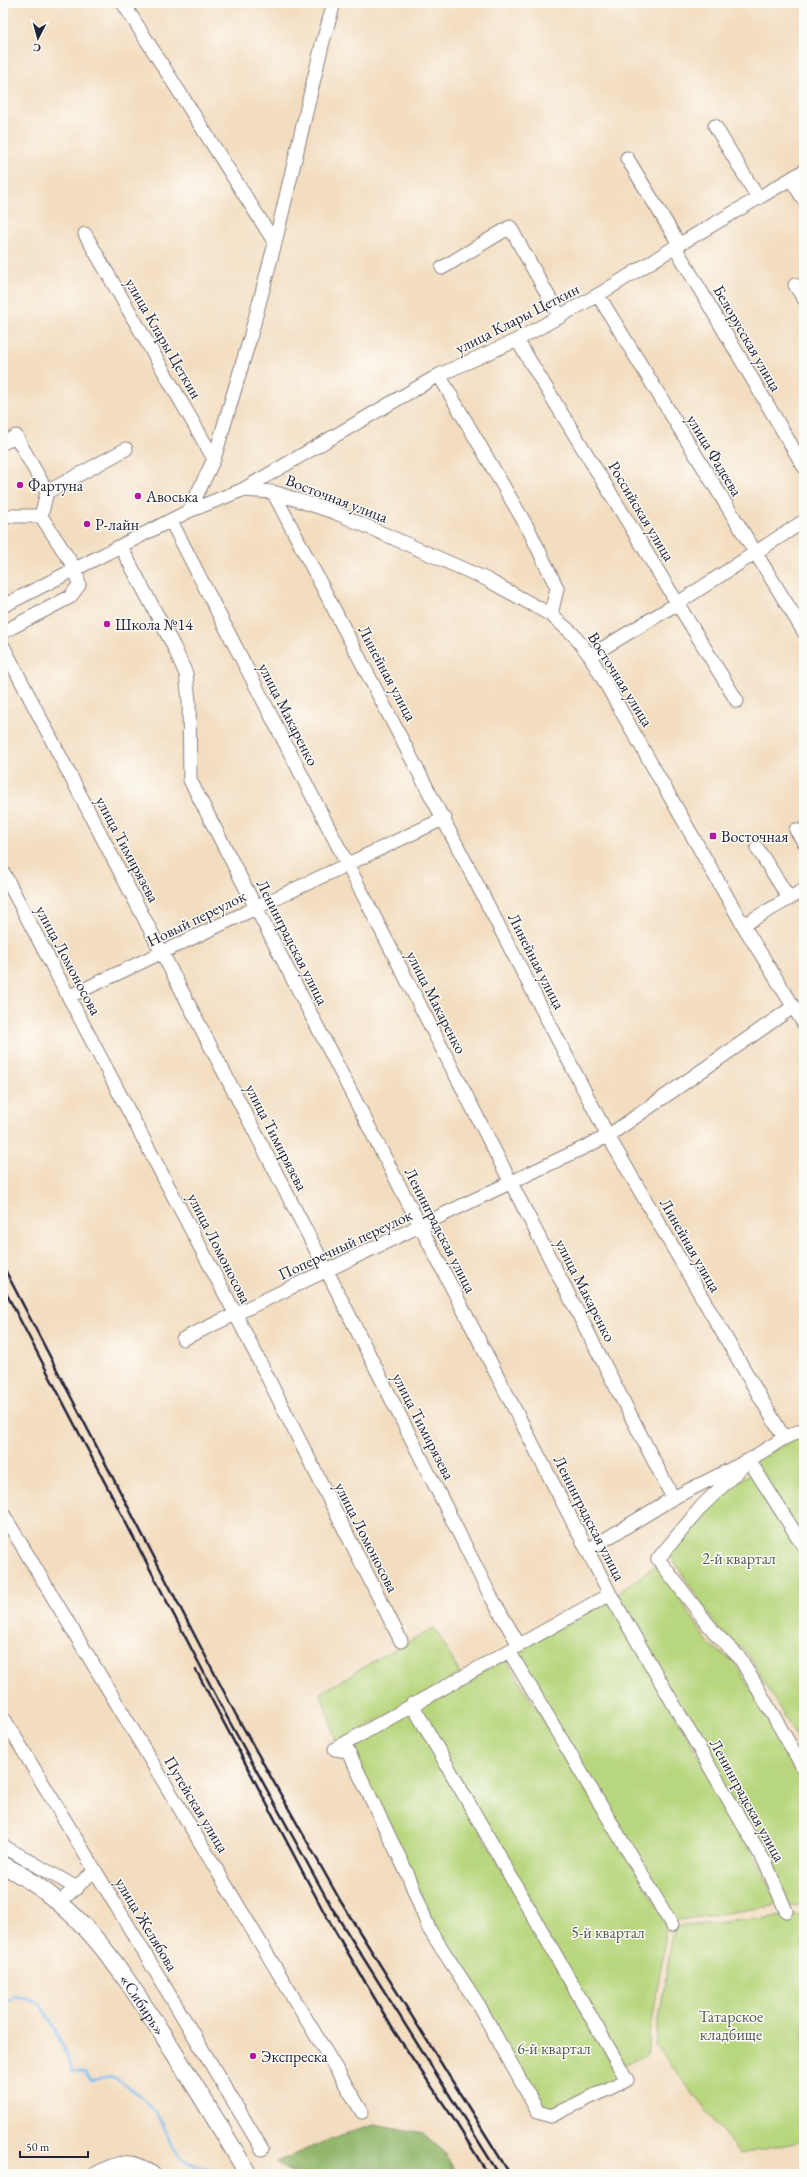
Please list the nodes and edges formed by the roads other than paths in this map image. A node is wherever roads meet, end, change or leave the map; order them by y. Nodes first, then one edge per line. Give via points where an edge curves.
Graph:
1 (124, 3) edge
2 (334, 3) edge
3 (715, 126) dead end
4 (627, 158) dead end
5 (804, 171) edge
6 (791, 179) junction
7 (758, 198) junction
8 (804, 200) edge
9 (84, 234) dead end
10 (275, 243) junction
11 (677, 246) junction
12 (442, 268) dead end
13 (795, 285) dead end
14 (598, 295) junction
15 (804, 299) edge
16 (560, 317) junction
17 (517, 340) junction
18 (439, 375) junction
19 (3, 443) edge
20 (126, 449) dead end
21 (214, 459) junction
22 (804, 467) edge
23 (242, 490) junction
24 (47, 492) junction
25 (273, 492) junction
26 (189, 511) junction
27 (41, 516) junction
28 (3, 519) edge
29 (171, 521) junction
30 (804, 521) edge
31 (121, 547) junction
32 (754, 552) junction
33 (76, 570) junction
34 (678, 603) junction
35 (3, 606) edge
36 (551, 615) junction
37 (3, 632) edge
38 (804, 632) edge
39 (3, 646) edge
40 (590, 656) junction
41 (737, 701) dead end
42 (445, 818) junction
43 (796, 830) dead end
44 (804, 842) edge
45 (757, 848) dead end
46 (347, 864) junction
47 (3, 872) edge
48 (804, 890) edge
49 (789, 898) junction
50 (256, 908) junction
51 (743, 925) junction
52 (163, 953) junction
53 (70, 996) junction
54 (800, 1014) edge
55 (608, 1136) junction
56 (512, 1183) junction
57 (420, 1227) junction
58 (327, 1271) junction
59 (236, 1315) junction
60 (183, 1340) dead end
61 (804, 1429) edge
62 (784, 1438) junction
63 (749, 1460) junction
64 (673, 1498) junction
65 (3, 1514) edge
66 (804, 1547) edge
67 (588, 1550) junction
68 (610, 1594) junction
69 (401, 1642) dead end
70 (514, 1648) junction
71 (412, 1704) junction
72 (3, 1717) edge
73 (8, 1730) edge
74 (804, 1769) edge
75 (3, 1846) edge
76 (3, 1865) edge
77 (95, 1870) junction
78 (77, 1888) junction
79 (60, 1902) junction
80 (786, 1911) dead end
81 (672, 1925) dead end
82 (362, 2112) dead end
83 (262, 2149) dead end
84 (244, 2167) edge
85 (96, 2174) edge
86 (154, 2174) edge

1 - 10 street
2 - 10 street
3 - 7 street
4 - 11 street, Белорусская улица
5 - 6 street, улица Клары Цеткин
6 - 7 street, улица Клары Цеткин
6 - 8 street
7 - 11 street, улица Клары Цеткин
9 - 21 street, улица Клары Цеткин
10 - 21 street
11 - 14 street, улица Клары Цеткин
11 - 22 street, Белорусская улица
12 - 16 street via 510,227
13 - 15 street
14 - 16 street, улица Клары Цеткин
14 - 32 street, улица Фадеева
16 - 17 street, улица Клары Цеткин
17 - 18 street, улица Клары Цеткин
17 - 34 street, Российская улица
18 - 23 street, улица Клары Цеткин
18 - 36 street via 530,532 557,588
19 - 24 street via 16,436
20 - 24 street
21 - 26 street
23 - 25 street, Восточная улица
23 - 26 street, Восточная улица
24 - 27 street
25 - 36 street, Восточная улица via 334,512 486,579
25 - 42 street, Линейная улица
26 - 29 street
27 - 28 street via 9,516
27 - 33 street
29 - 31 street
29 - 46 street, улица Макаренко
30 - 32 street
31 - 33 street
31 - 50 street, Ленинградская улица via 186,674 190,780
32 - 34 street
32 - 38 street, улица Фадеева
33 - 35 street
33 - 37 street via 79,585 70,597
34 - 40 street
34 - 41 street, Российская улица
36 - 40 street, Восточная улица via 573,634
39 - 52 street, улица Тимирязева
40 - 51 street, Восточная улица
42 - 46 street, Новый переулок
42 - 55 street, Линейная улица
43 - 44 street
45 - 49 street
46 - 50 street, Новый переулок
46 - 56 street, улица Макаренко
47 - 53 street, улица Ломоносова
48 - 49 street
49 - 51 street
50 - 52 street, Новый переулок
50 - 57 street, Ленинградская улица
51 - 54 street, Восточная улица
52 - 53 street, Новый переулок
52 - 58 street, улица Тимирязева
53 - 59 street, улица Ломоносова
54 - 55 street, Поперечный переулок
55 - 56 street, Поперечный переулок
55 - 62 street, Линейная улица
56 - 57 street, Поперечный переулок
56 - 64 street, улица Макаренко
57 - 58 street, Поперечный переулок
57 - 67 street, Ленинградская улица
58 - 59 street, Поперечный переулок
58 - 70 street, улица Тимирязева
59 - 60 street, Поперечный переулок
59 - 69 street, улица Ломоносова
61 - 62 street
62 - 63 street
63 - 64 street
63 - 66 street
63 - 74 street via 702,1506 658,1559 714,1632 740,1658
64 - 67 street
65 - 82 street, Путейская улица
67 - 68 street, Ленинградская улица
68 - 70 street
68 - 80 street, Ленинградская улица via 767,1866
70 - 71 street
70 - 81 street, улица Тимирязева
71 - 71 street via 334,1749 348,1751 408,1875 429,1929 478,2004 538,2112 551,2116 627,2080
72 - 73 street, улица Желябова
73 - 77 street, улица Желябова
75 - 78 street
76 - 79 main road, «Сибирь»
77 - 78 street
77 - 83 street, улица Желябова
78 - 79 street
79 - 84 main road, «Сибирь» via 92,1932 119,1967
85 - 86 street via 124,2162 136,2163

